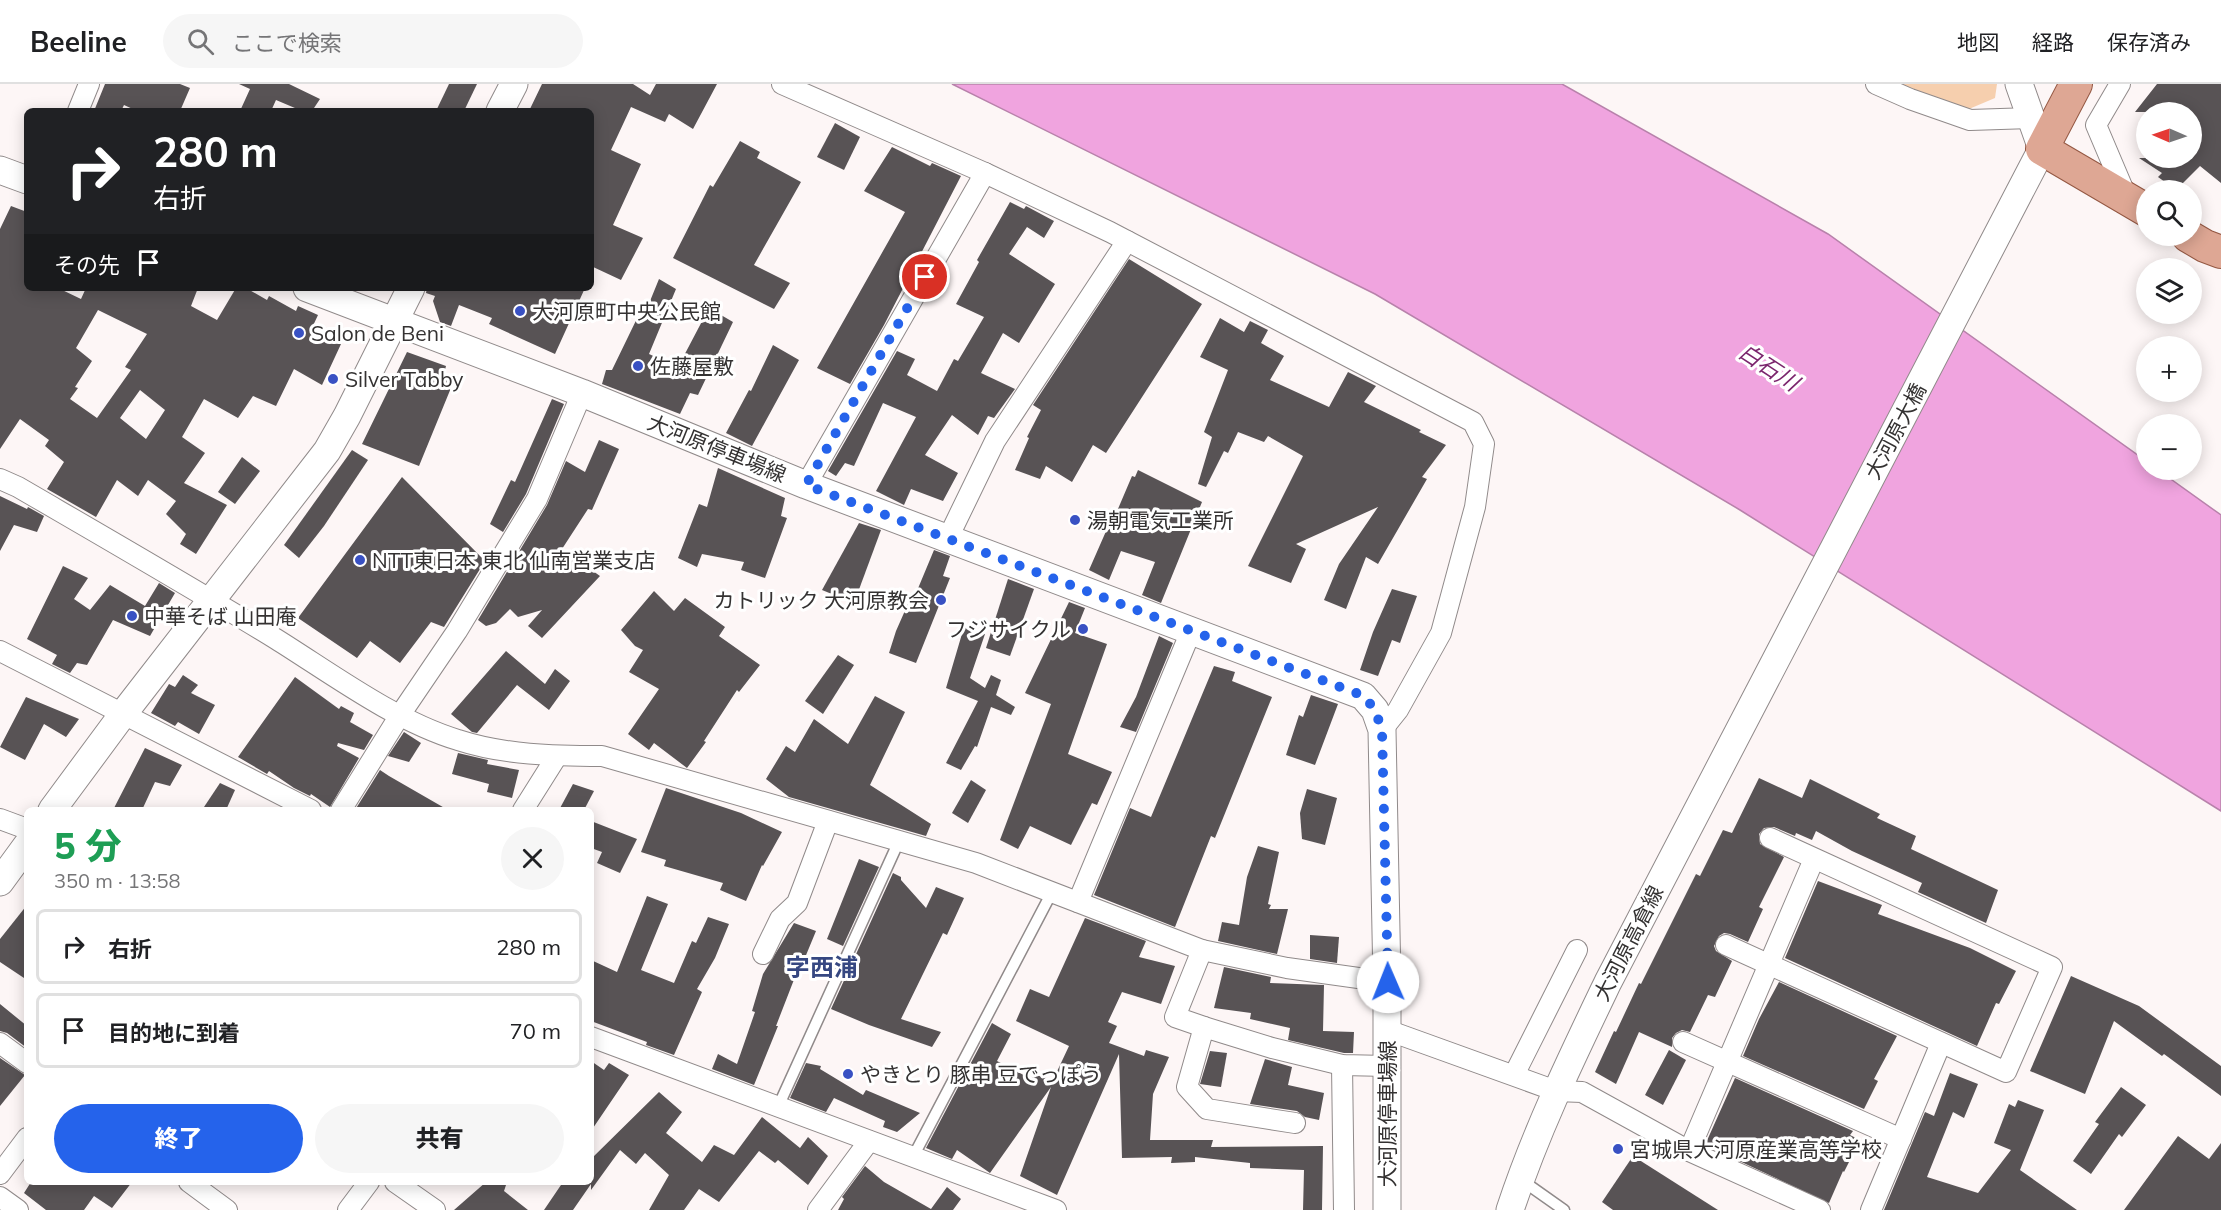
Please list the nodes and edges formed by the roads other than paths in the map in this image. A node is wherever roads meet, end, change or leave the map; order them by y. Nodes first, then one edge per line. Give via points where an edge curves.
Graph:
1 (88, 84) edge
2 (514, 84) edge
3 (782, 84) edge
4 (1876, 84) edge
5 (2019, 84) edge
6 (2076, 84) edge
7 (2120, 84) edge
8 (79, 108) edge
9 (502, 108) edge
10 (2031, 118) junction
11 (2042, 149) junction
12 (0, 170) edge
13 (985, 173) junction
14 (24, 179) edge
15 (2136, 202) edge
16 (2136, 203) edge
17 (1126, 240) junction
18 (2202, 244) edge
19 (2221, 252) edge
20 (315, 291) edge
21 (409, 291) edge
22 (394, 321) junction
23 (582, 393) junction
24 (0, 479) edge
25 (806, 485) junction
26 (948, 538) junction
27 (211, 600) junction
28 (1191, 631) junction
29 (0, 651) edge
30 (1763, 683) joint
31 (123, 714) junction
32 (400, 715) junction
33 (1382, 730) junction
34 (557, 756) junction
35 (54, 807) edge
36 (305, 807) edge
37 (343, 807) edge
38 (525, 807) edge
39 (0, 819) edge
40 (828, 821) junction
41 (24, 828) edge
42 (1770, 838) dead end
43 (899, 841) junction
44 (24, 849) edge
45 (1814, 858) junction
46 (0, 882) edge
47 (1052, 892) junction
48 (1078, 902) junction
49 (1726, 945) dead end
50 (1202, 950) junction
51 (1576, 950) dead end
52 (763, 954) dead end
53 (1769, 965) junction
54 (1388, 982) junction
55 (1204, 1028) junction
56 (1387, 1030) junction
57 (594, 1039) edge
58 (1683, 1042) dead end
59 (0, 1043) edge
60 (1941, 1043) junction
61 (24, 1061) edge
62 (1727, 1062) junction
63 (1342, 1065) junction
64 (1387, 1066) junction
65 (1514, 1075) junction
66 (1556, 1091) junction
67 (778, 1107) junction
68 (1295, 1123) dead end
69 (1901, 1139) junction
70 (869, 1141) junction
71 (24, 1142) edge
72 (1689, 1151) junction
73 (913, 1157) junction
74 (0, 1174) edge
75 (1520, 1179) junction
76 (367, 1185) edge
77 (399, 1185) edge
78 (211, 1189) edge
79 (0, 1197) edge
80 (18, 1210) edge
81 (227, 1210) edge
82 (348, 1210) edge
83 (435, 1210) edge
84 (818, 1210) edge
85 (1056, 1210) edge
86 (1344, 1210) edge
87 (1387, 1210) edge
88 (1510, 1210) edge
89 (1564, 1210) edge
90 (1820, 1210) edge
91 (1871, 1210) edge

1 - 8 street
2 - 9 main road
3 - 13 street
4 - 10 street via 1970,120
5 - 10 main road
6 - 11 main road
7 - 15 street via 2096,125
10 - 11 main road
11 - 16 main road
11 - 30 main road, 大河原大橋
12 - 14 main road
13 - 17 street
13 - 25 street
17 - 26 street via 995,441
17 - 33 street via 1473,422 1484,444 1475,507 1441,633 1398,710
18 - 19 main road
20 - 22 main road, 大河原停車場線
21 - 22 main road
22 - 23 main road, 大河原停車場線
22 - 27 main road via 327,451
23 - 25 main road, 大河原停車場線
23 - 32 street via 537,499 457,631
24 - 27 street
25 - 26 main road, 大河原停車場線
26 - 28 main road, 大河原停車場線
27 - 31 main road
27 - 32 street
28 - 33 main road, 大河原停車場線 via 1364,696 1375,710
28 - 48 street
29 - 31 street
30 - 66 main road, 大河原高倉線
31 - 35 main road
31 - 36 street
32 - 34 street via 458,740 498,750
32 - 37 street
33 - 54 main road, 大河原停車場線
34 - 38 street
34 - 40 street via 602,756
39 - 41 street
40 - 43 street
40 - 52 street via 797,903 780,919
42 - 45 street
43 - 47 street via 976,863
43 - 67 lane
44 - 46 main road
45 - 53 street
45 - 60 street via 2052,967 2006,1072
47 - 48 street
47 - 73 lane
48 - 50 street
49 - 53 street
50 - 54 street via 1287,968
50 - 55 street via 1175,1017
51 - 65 street
53 - 60 street
53 - 62 street
54 - 56 main road, 大河原停車場線
55 - 63 street
55 - 68 street via 1187,1087 1206,1109
56 - 64 main road, 大河原停車場線
56 - 65 street
57 - 67 street
58 - 62 street
59 - 61 street
60 - 69 street
62 - 69 street
62 - 72 street
63 - 64 street
63 - 86 street
64 - 87 main road, 大河原停車場線
65 - 66 street
66 - 72 street via 1582,1092
66 - 75 main road, 大河原高倉線
67 - 70 street
69 - 91 street
70 - 73 street
70 - 84 street
71 - 74 street
72 - 90 street
73 - 85 street
75 - 88 main road, 大河原高倉線
75 - 89 lane
76 - 82 street
77 - 83 street
78 - 81 street
79 - 80 street

